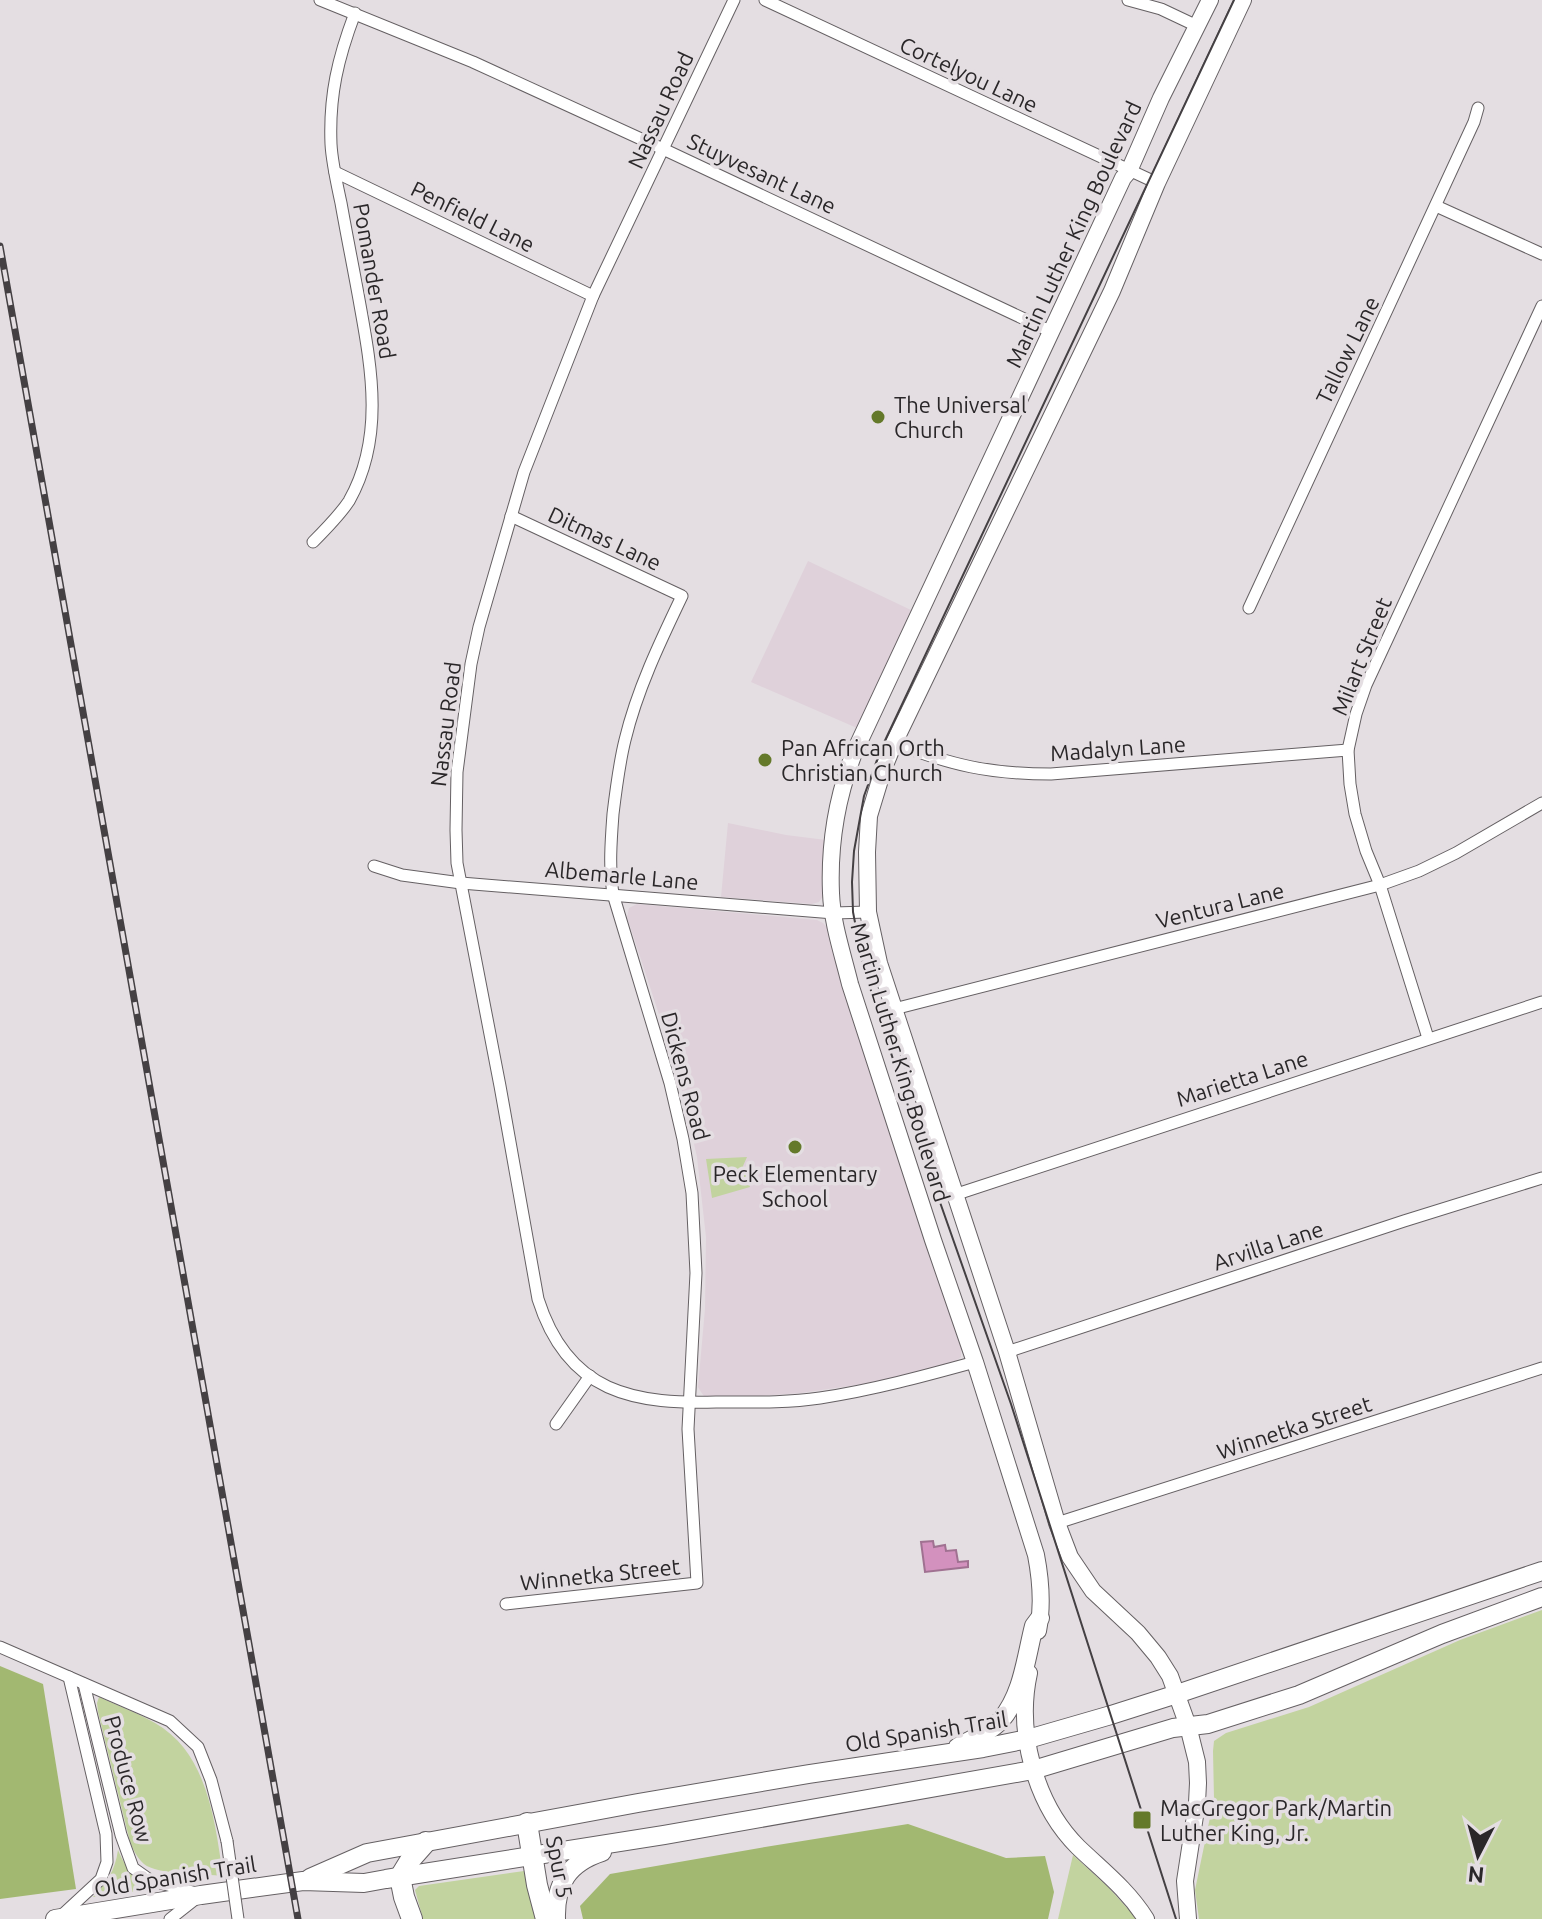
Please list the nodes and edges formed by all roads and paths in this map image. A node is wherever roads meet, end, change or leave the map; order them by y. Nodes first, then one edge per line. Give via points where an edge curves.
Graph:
1 (320, 0) edge
2 (734, 0) edge
3 (765, 0) edge
4 (1128, 0) edge
5 (1210, 0) edge
6 (1243, 0) edge
7 (355, 13) junction
8 (1197, 26) junction
9 (1478, 108) dead end
10 (663, 149) junction
11 (1129, 171) junction
12 (335, 172) junction
13 (1157, 183) junction
14 (1436, 206) junction
15 (1542, 254) edge
16 (593, 296) junction
17 (1542, 306) edge
18 (1052, 332) junction
19 (511, 516) junction
20 (313, 542) dead end
21 (682, 596) joint
22 (1249, 608) dead end
23 (894, 743) junction
24 (1348, 750) junction
25 (1542, 803) edge
26 (374, 866) dead end
27 (461, 883) junction
28 (1380, 885) junction
29 (613, 894) junction
30 (868, 912) junction
31 (834, 913) junction
32 (1542, 1002) edge
33 (894, 1009) junction
34 (1428, 1038) junction
35 (1542, 1178) edge
36 (954, 1195) junction
37 (1007, 1352) junction
38 (975, 1362) junction
39 (1542, 1368) edge
40 (590, 1376) junction
41 (689, 1403) junction
42 (556, 1424) dead end
43 (1057, 1523) junction
44 (1542, 1571) edge
45 (697, 1583) joint
46 (1542, 1597) edge
47 (506, 1604) dead end
48 (1040, 1618) junction
49 (0, 1647) edge
50 (69, 1677) junction
51 (84, 1684) junction
52 (1177, 1694) junction
53 (1188, 1726) junction
54 (1028, 1739) junction
55 (947, 1753) junction
56 (1033, 1770) junction
57 (527, 1823) junction
58 (664, 1835) junction
59 (426, 1842) junction
60 (532, 1856) junction
61 (400, 1877) junction
62 (303, 1881) junction
63 (201, 1895) junction
64 (58, 1919) edge
65 (170, 1919) edge
66 (238, 1919) edge
67 (412, 1919) edge
68 (546, 1919) edge
69 (556, 1919) edge
70 (1146, 1919) edge
71 (1188, 1919) edge

1 - 7 street, Stuyvesant Lane
2 - 10 street, Nassau Road
3 - 11 street, Cortelyou Lane
4 - 8 street
5 - 8 main road, Martin Luther King Boulevard
6 - 13 main road, Martin Luther King Boulevard
7 - 10 street, Stuyvesant Lane
7 - 12 street, Pomander Road via 333,90
8 - 11 main road, Martin Luther King Boulevard
9 - 14 street, Tallow Lane
10 - 16 street, Nassau Road
10 - 18 street, Stuyvesant Lane
11 - 13 street, Cortelyou Lane
11 - 18 main road, Martin Luther King Boulevard
12 - 16 street, Penfield Lane
12 - 20 street, Pomander Road via 368,351 372,426 367,455 348,501
13 - 23 main road, Martin Luther King Boulevard via 1112,291
14 - 15 street
14 - 22 street, Tallow Lane
16 - 19 street, Nassau Road
17 - 24 street, Milart Street via 1380,652
18 - 31 main road, Martin Luther King Boulevard via 850,764 833,837
19 - 21 street, Ditmas Lane
19 - 27 street, Nassau Road via 471,664 456,830
21 - 29 street, Dickens Road via 625,738 611,837
23 - 24 street, Madalyn Lane via 952,764 1017,774
23 - 30 main road, Martin Luther King Boulevard via 869,816
24 - 28 street, Milart Street via 1355,814
25 - 28 street, Ventura Lane via 1456,853
26 - 27 street, Albemarle Lane
27 - 29 street, Albemarle Lane
27 - 40 street, Nassau Road via 538,1299 554,1337
28 - 33 street, Ventura Lane
28 - 34 street, Milart Street
29 - 31 street, Albemarle Lane
29 - 41 street, Dickens Road via 670,1083 692,1193 696,1273
30 - 31 street, Albemarle Lane
30 - 33 main road, Martin Luther King Boulevard
31 - 38 main road, Martin Luther King Boulevard via 850,984
32 - 34 street, Marietta Lane
33 - 36 main road, Martin Luther King Boulevard
34 - 36 street, Marietta Lane
35 - 37 street, Arvilla Lane
36 - 37 main road, Martin Luther King Boulevard
37 - 43 main road, Martin Luther King Boulevard
38 - 41 street via 817,1398
38 - 48 main road, Martin Luther King Boulevard via 1036,1555
39 - 43 street, Winnetka Street
40 - 41 street, Nassau Road via 622,1392
40 - 42 street
41 - 45 street, Dickens Road
43 - 52 main road, Martin Luther King Boulevard via 1081,1575 1148,1644
44 - 52 main road, Old Spanish Trail
45 - 47 street, Winnetka Street
46 - 53 main road, Old Spanish Trail via 1299,1695
48 - 54 main road, Martin Luther King Boulevard via 1028,1679
48 - 55 main road via 1021,1681 1001,1720
49 - 50 street, Produce Row
50 - 51 street, Produce Row
50 - 64 street, Produce Row via 106,1834 107,1862 101,1879
51 - 63 street, Produce Row via 133,1868 150,1880
51 - 66 street, Produce Row, bridge via 170,1721 198,1747 227,1841
52 - 53 main road, Martin Luther King Boulevard
52 - 54 main road, Old Spanish Trail
53 - 56 main road, Old Spanish Trail
53 - 71 main road, Martin Luther King Boulevard via 1198,1783 1185,1881
54 - 55 main road, Old Spanish Trail
54 - 56 main road, Martin Luther King Boulevard
55 - 57 main road, Old Spanish Trail
56 - 58 main road, Old Spanish Trail
56 - 70 main road, Martin Luther King Boulevard via 1065,1833 1116,1881
57 - 59 main road, Old Spanish Trail
57 - 60 highway, Spur 5 / Spur 5
58 - 60 main road, Old Spanish Trail
58 - 69 main road via 604,1851 575,1866 558,1893
59 - 61 highway
59 - 62 main road, Old Spanish Trail via 367,1853
60 - 61 main road, Old Spanish Trail
60 - 68 highway, Spur 5 / Spur 5
61 - 62 main road, Old Spanish Trail via 364,1883
61 - 67 highway
62 - 63 main road, Old Spanish Trail
63 - 64 main road, Old Spanish Trail
63 - 65 street

